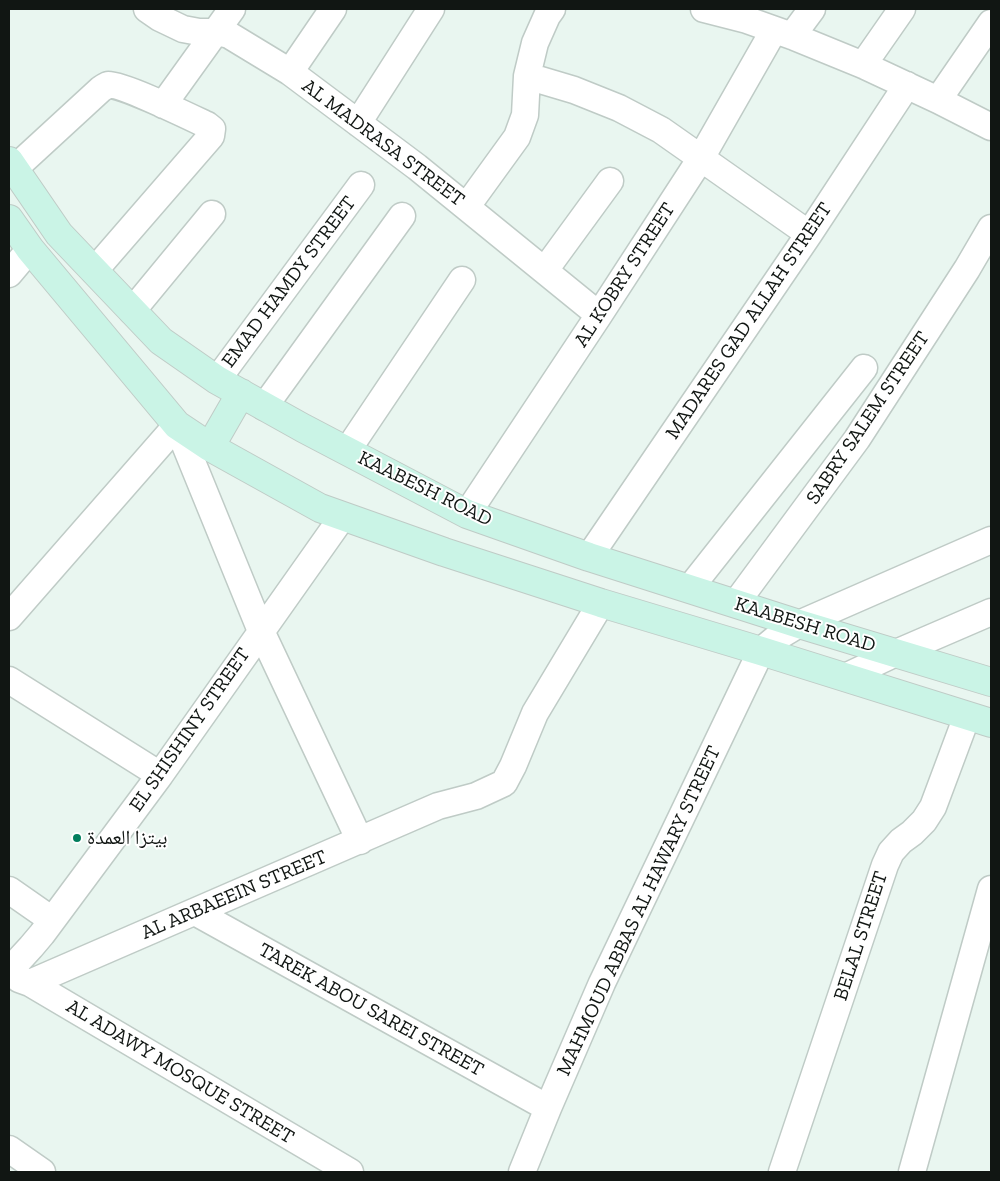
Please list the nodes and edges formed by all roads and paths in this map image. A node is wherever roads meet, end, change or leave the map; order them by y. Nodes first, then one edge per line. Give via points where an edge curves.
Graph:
1 (147, 9) edge
2 (232, 9) edge
3 (333, 9) edge
4 (431, 9) edge
5 (552, 9) edge
6 (704, 9) edge
7 (812, 9) edge
8 (902, 9) edge
9 (751, 14) edge
10 (991, 24) edge
11 (217, 32) junction
12 (783, 33) junction
13 (863, 65) junction
14 (290, 72) junction
15 (527, 76) junction
16 (907, 85) junction
17 (938, 100) junction
18 (163, 105) junction
19 (358, 122) junction
20 (991, 127) edge
21 (701, 158) junction
22 (12, 165) edge
23 (610, 182) dead end
24 (361, 185) dead end
25 (467, 206) junction
26 (212, 214) dead end
27 (402, 216) dead end
28 (9, 219) edge
29 (991, 228) edge
30 (809, 234) junction
31 (30, 249) junction
32 (544, 270) junction
33 (94, 271) junction
34 (9, 274) edge
35 (462, 280) dead end
36 (132, 310) junction
37 (599, 315) junction
38 (864, 368) dead end
39 (217, 380) junction
40 (241, 393) junction
41 (264, 407) junction
42 (177, 425) junction
43 (210, 447) junction
44 (348, 451) junction
45 (467, 514) junction
46 (343, 516) junction
47 (991, 540) edge
48 (589, 557) junction
49 (690, 588) junction
50 (601, 603) junction
51 (736, 603) junction
52 (991, 612) edge
53 (9, 617) edge
54 (799, 624) junction
55 (261, 631) junction
56 (761, 651) junction
57 (896, 653) junction
58 (845, 677) junction
59 (9, 680) edge
60 (991, 682) edge
61 (979, 720) edge
62 (160, 775) junction
63 (360, 841) junction
64 (991, 889) edge
65 (9, 890) edge
66 (195, 912) junction
67 (52, 920) junction
68 (16, 976) edge
69 (548, 1108) junction
70 (9, 1149) edge
71 (42, 1172) edge
72 (350, 1172) edge
73 (522, 1172) edge
74 (782, 1172) edge
75 (912, 1172) edge

1 - 11 street, AL MADRASA STREET via 184,28
2 - 11 street
3 - 14 street
4 - 19 street
5 - 15 street via 535,43
6 - 9 street
7 - 12 street, AL KOBRY STREET
8 - 13 street
9 - 12 street
10 - 17 street
11 - 14 street, AL MADRASA STREET via 229,35
11 - 18 street
12 - 13 street
12 - 21 street, AL KOBRY STREET
13 - 16 street
14 - 19 street, AL MADRASA STREET
15 - 21 street via 619,108 661,130
15 - 25 street via 525,115 517,138
16 - 17 street
16 - 30 street, MADARES GAD ALLAH STREET
17 - 20 street
18 - 22 street via 109,85
18 - 33 street via 207,125 212,129 211,136
19 - 25 street, AL MADRASA STREET
21 - 30 street
21 - 37 street, AL KOBRY STREET
22 - 33 street, KAABESH ROAD via 59,234
23 - 32 street
24 - 39 street, EMAD HAMDY STREET
25 - 32 street, AL MADRASA STREET
26 - 36 street
27 - 41 street
28 - 31 street, KAABESH ROAD
29 - 51 street, SABRY SALEM STREET via 857,439
30 - 48 street, MADARES GAD ALLAH STREET
31 - 34 street
31 - 42 street, KAABESH ROAD
32 - 37 street, AL MADRASA STREET
33 - 36 street, KAABESH ROAD
35 - 44 street
36 - 39 street, KAABESH ROAD via 161,341
37 - 45 street, AL KOBRY STREET
38 - 49 street
39 - 40 street, KAABESH ROAD
40 - 41 street, KAABESH ROAD
40 - 43 street
41 - 44 street, KAABESH ROAD
42 - 43 street, KAABESH ROAD
42 - 53 street
42 - 55 street, EL SHISHINY STREET
43 - 46 street, KAABESH ROAD via 320,508
44 - 45 street, KAABESH ROAD
45 - 48 street, KAABESH ROAD
46 - 50 street, KAABESH ROAD
46 - 55 street, EL SHISHINY STREET
47 - 54 street
48 - 49 street, KAABESH ROAD
49 - 51 street, KAABESH ROAD
50 - 56 street, KAABESH ROAD
50 - 63 street, AL ARBAEEIN STREET via 535,713 504,783 476,796 438,806
51 - 54 street, KAABESH ROAD
52 - 57 street
54 - 56 street
54 - 57 street, KAABESH ROAD
55 - 62 street, EL SHISHINY STREET
55 - 63 street, EL SHISHINY STREET
56 - 58 street, KAABESH ROAD
56 - 69 street, MAHMOUD ABBAS AL HAWARY STREET via 602,983
57 - 58 street
57 - 60 street, KAABESH ROAD
58 - 61 street, KAABESH ROAD
59 - 62 street
61 - 74 street, BELAL STREET via 924,821 891,852 885,865
62 - 67 street, EL SHISHINY STREET
63 - 66 street, AL ARBAEEIN STREET
64 - 75 street
65 - 67 street
66 - 68 street, AL ARBAEEIN STREET
66 - 69 street, TAREK ABOU SAREI STREET
67 - 68 street, EL SHISHINY STREET
68 - 72 street, AL ADAWY MOSQUE STREET
69 - 73 street, MAHMOUD ABBAS AL HAWARY STREET
70 - 71 street

